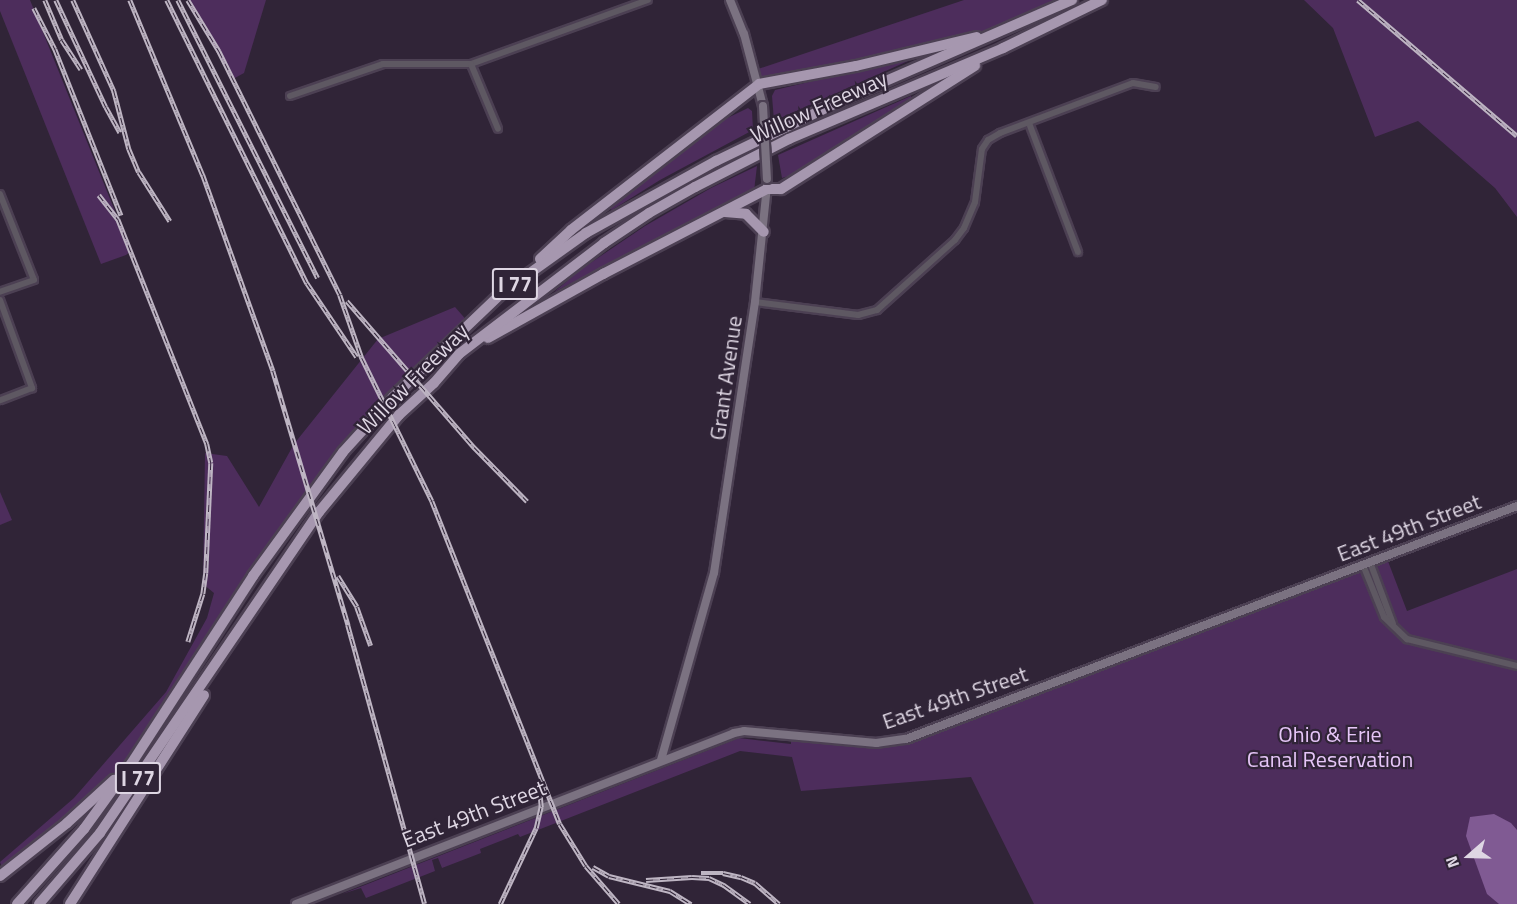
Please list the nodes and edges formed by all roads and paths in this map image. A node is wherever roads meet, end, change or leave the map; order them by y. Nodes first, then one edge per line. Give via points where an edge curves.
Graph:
1 (648, 0) edge
2 (730, 0) edge
3 (1072, 0) edge
4 (1102, 0) edge
5 (1006, 30) junction
6 (1003, 48) junction
7 (471, 64) junction
8 (759, 84) junction
9 (1156, 87) dead end
10 (290, 96) dead end
11 (1029, 123) junction
12 (498, 129) dead end
13 (767, 184) junction
14 (0, 194) edge
15 (725, 212) junction
16 (764, 232) junction
17 (1078, 252) dead end
18 (0, 292) edge
19 (502, 293) junction
20 (0, 300) edge
21 (755, 302) junction
22 (459, 354) junction
23 (0, 400) edge
24 (1517, 506) edge
25 (1366, 563) junction
26 (224, 654) junction
27 (1517, 666) edge
28 (661, 759) junction
29 (131, 764) junction
30 (0, 876) edge
31 (18, 904) edge
32 (39, 904) edge
33 (70, 904) edge
34 (296, 904) edge

1 - 7 street
2 - 8 street, Grant Avenue
3 - 5 highway, Willow Freeway / I 77
4 - 6 highway, Willow Freeway / I 77
5 - 8 highway via 856,66
5 - 19 highway, Willow Freeway / I 77 via 842,100 716,161 586,233
6 - 13 highway via 781,189
6 - 22 highway, Willow Freeway / I 77 via 789,139 658,208 540,290
7 - 10 street via 383,64
7 - 12 street
8 - 13 street, Grant Avenue, bridge
8 - 19 highway via 571,230
9 - 11 street via 1132,82
11 - 17 street
11 - 21 street via 1000,133 985,144 975,202 964,228 881,308 858,315
13 - 15 highway
13 - 16 street, Grant Avenue
14 - 18 street via 34,280
15 - 16 highway via 746,214
15 - 22 highway
16 - 21 street, Grant Avenue
19 - 29 highway, Willow Freeway / I 77 via 393,397 343,452 253,576
20 - 23 street via 32,388
21 - 28 street, Grant Avenue via 714,573
22 - 26 highway, Willow Freeway / I 77 via 399,415 319,512
24 - 25 street, East 49th Street
25 - 27 street via 1378,606 1407,639
25 - 28 street, East 49th Street via 890,743 744,731
26 - 32 highway, Willow Freeway / I 77 via 100,833
26 - 33 highway via 173,746
28 - 34 street, East 49th Street
29 - 30 highway via 68,823
29 - 31 highway, Willow Freeway / I 77 via 84,829

